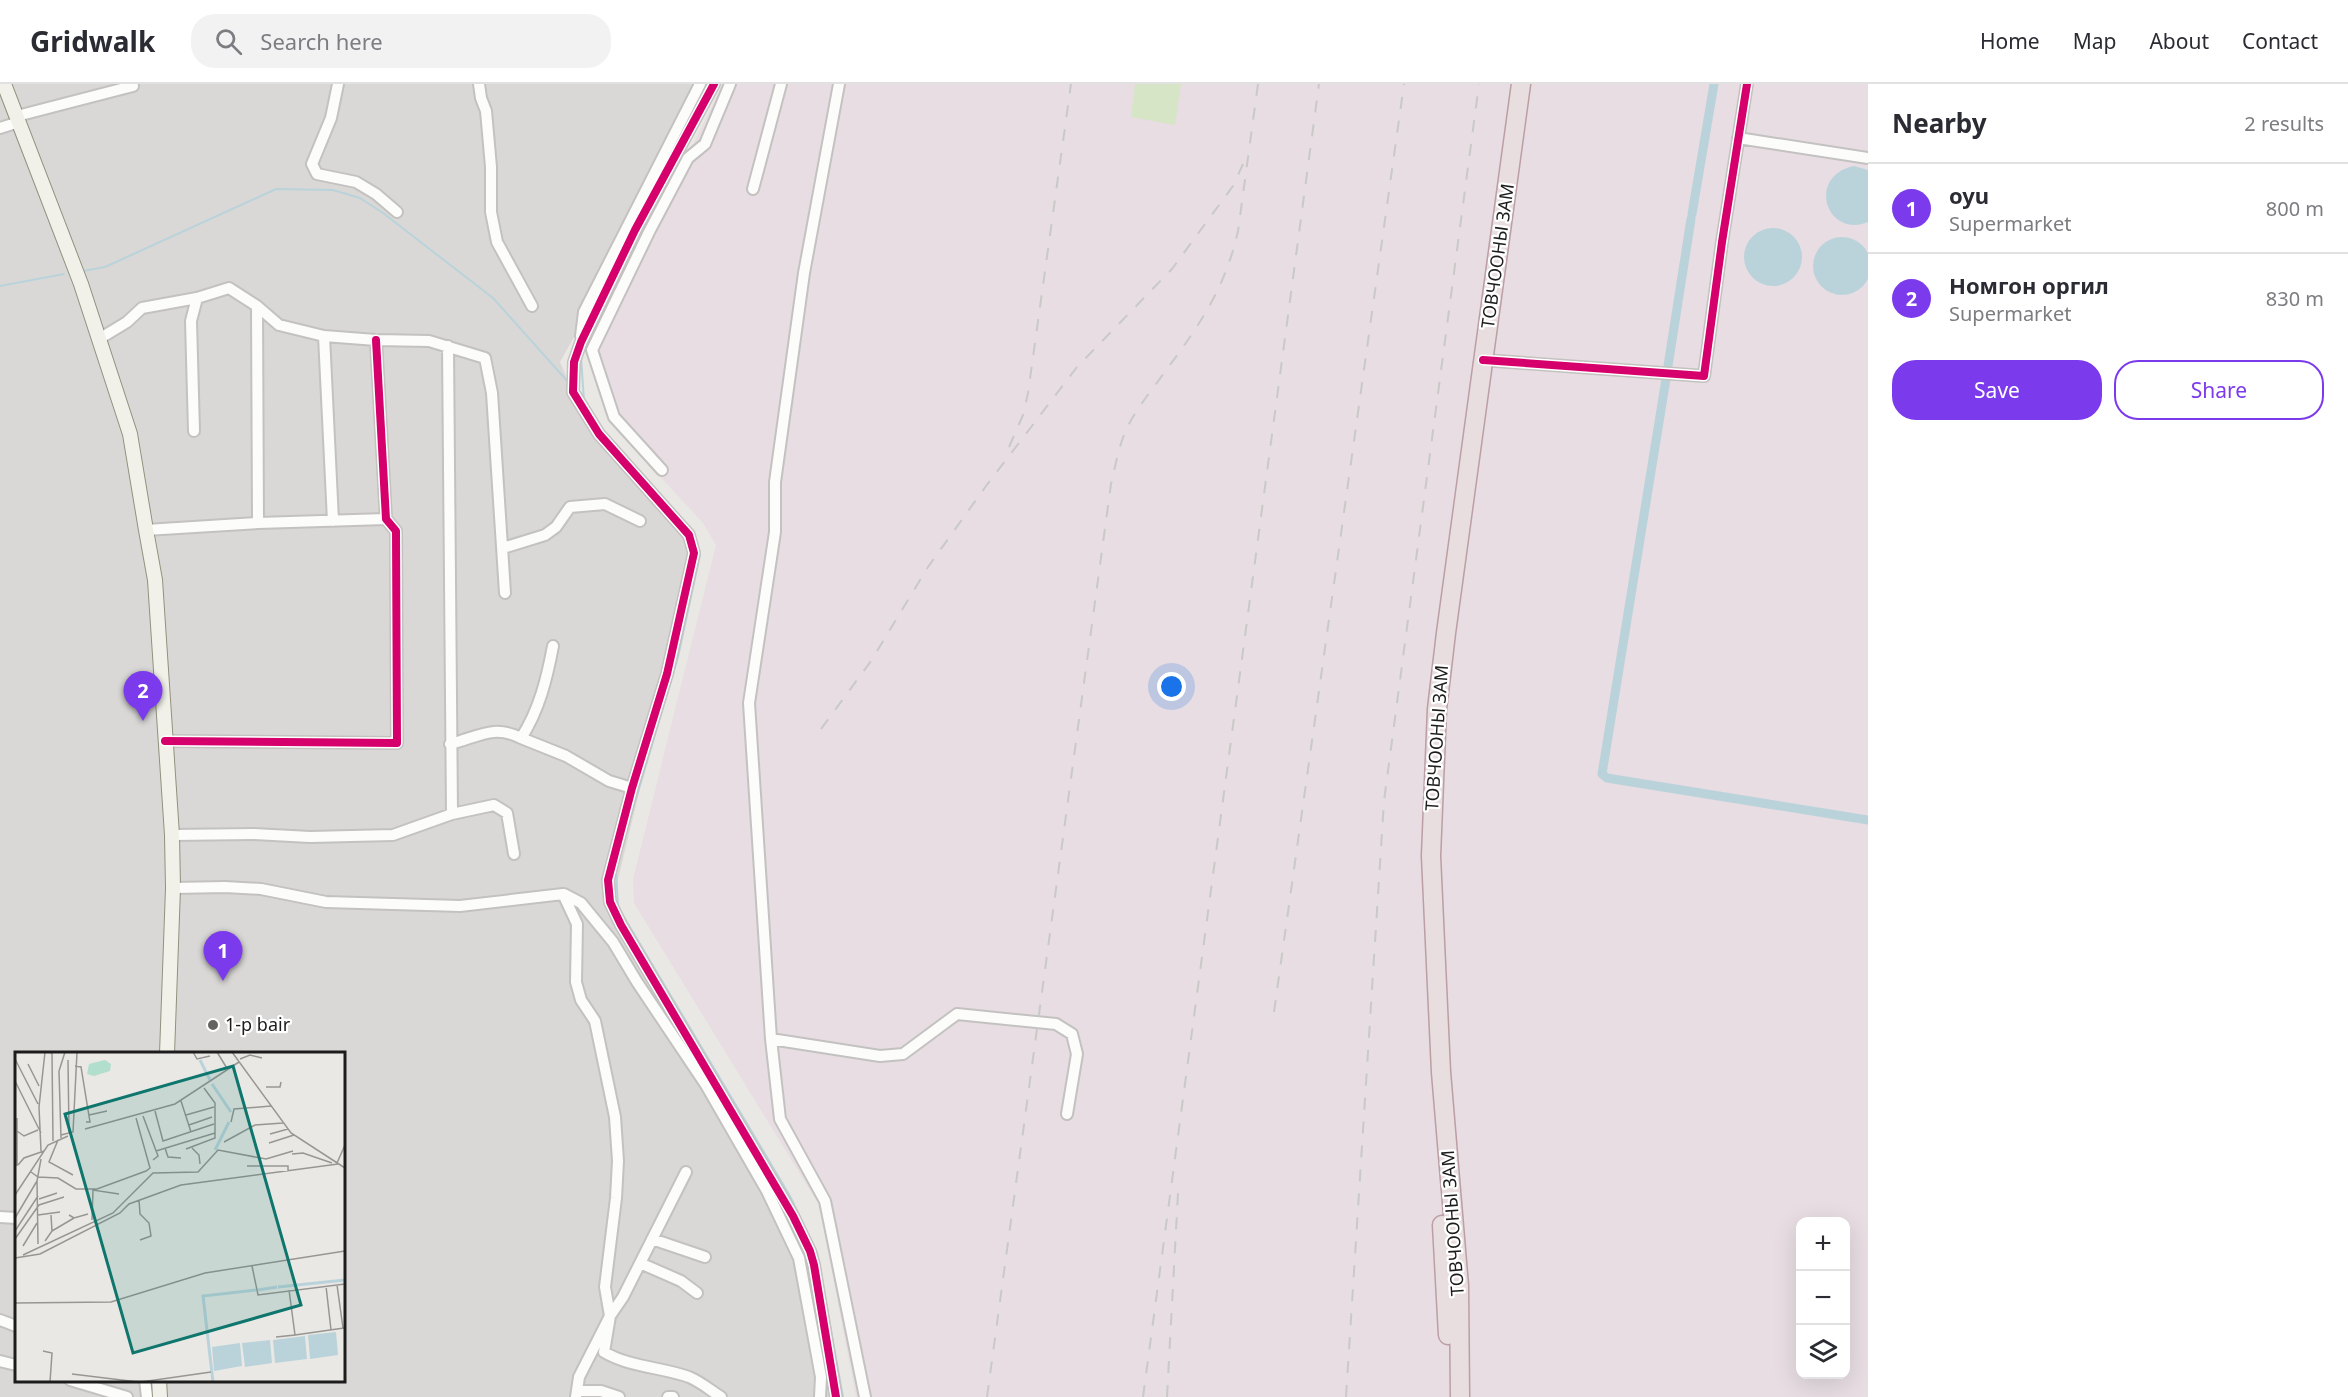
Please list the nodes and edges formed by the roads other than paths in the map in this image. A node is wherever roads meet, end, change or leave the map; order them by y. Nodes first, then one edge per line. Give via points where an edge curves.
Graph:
1 (4, 84) edge
2 (338, 84) edge
3 (479, 84) edge
4 (700, 84) edge
5 (714, 84) edge
6 (730, 84) edge
7 (781, 84) edge
8 (839, 84) edge
9 (1510, 84) edge
10 (1521, 84) edge
11 (1747, 84) edge
12 (134, 86) dead end
13 (18, 119) junction
14 (0, 128) edge
15 (1738, 138) junction
16 (1868, 158) edge
17 (753, 189) dead end
18 (397, 212) dead end
19 (197, 298) junction
20 (257, 306) junction
21 (532, 306) dead end
22 (324, 336) junction
23 (99, 339) junction
24 (376, 340) junction
25 (581, 342) junction
26 (448, 346) junction
27 (1484, 360) junction
28 (194, 430) dead end
29 (662, 470) dead end
30 (386, 519) junction
31 (333, 521) junction
32 (640, 521) dead end
33 (258, 523) junction
34 (146, 530) junction
35 (503, 548) junction
36 (505, 593) dead end
37 (553, 646) dead end
38 (522, 738) junction
39 (165, 741) junction
40 (450, 744) junction
41 (632, 789) junction
42 (452, 814) junction
43 (172, 835) junction
44 (514, 854) dead end
45 (174, 888) junction
46 (563, 894) junction
47 (771, 1039) junction
48 (167, 1052) edge
49 (1067, 1114) dead end
50 (686, 1172) dead end
51 (0, 1217) edge
52 (15, 1218) edge
53 (652, 1239) junction
54 (705, 1257) dead end
55 (640, 1263) junction
56 (697, 1293) dead end
57 (610, 1316) junction
58 (0, 1320) edge
59 (15, 1326) edge
60 (0, 1361) edge
61 (15, 1365) edge
62 (77, 1382) edge
63 (145, 1382) edge
64 (159, 1382) edge
65 (576, 1394) edge
66 (127, 1397) edge
67 (147, 1397) edge
68 (160, 1397) edge
69 (619, 1397) edge
70 (668, 1397) edge
71 (673, 1397) edge
72 (721, 1397) edge
73 (820, 1397) edge
74 (836, 1397) edge
75 (865, 1397) edge
76 (1449, 1397) edge
77 (1460, 1397) edge

1 - 13 main road
2 - 18 street via 312,164 317,174 356,182
3 - 21 street via 486,111 491,212 497,242
4 - 25 street via 584,312
5 - 25 street via 634,230
6 - 29 street via 705,144 688,158 591,350 614,417
7 - 17 street
8 - 47 street via 804,273 775,482 775,532 749,703
9 - 76 highway, ТОВЧООНЫ ЗАМ via 1435,631 1420,801 1430,1073 1446,1283
10 - 27 highway, ТОВЧООНЫ ЗАМ
11 - 15 street
12 - 13 street
13 - 14 street
13 - 23 main road
15 - 16 street
15 - 27 street via 1704,376
19 - 20 street via 229,288
19 - 23 street via 142,308
19 - 28 street via 191,321
20 - 22 street via 279,325
20 - 33 street
22 - 24 street
22 - 31 street
23 - 34 main road via 130,434
24 - 26 street via 429,341
24 - 30 street
25 - 41 street via 574,362 573,392 599,434 689,535 694,552 667,674
26 - 35 street via 485,357 492,393
26 - 40 street
27 - 77 highway, ТОВЧООНЫ ЗАМ via 1442,665 1431,801 1442,1072 1459,1286
30 - 31 street
30 - 39 street via 396,531 397,743
31 - 33 street
32 - 35 street via 605,504 570,507 545,535
33 - 34 street
34 - 39 main road via 155,580
35 - 36 street
37 - 38 street via 548,676
38 - 40 street via 509,731 493,731
38 - 41 street
39 - 43 main road
40 - 42 street
41 - 74 street via 608,880 610,902 810,1251
42 - 43 street via 393,835
42 - 44 street via 494,805 507,813
43 - 45 main road
45 - 46 street via 261,889 326,902 460,906
45 - 48 main road
46 - 57 street via 577,924 576,982 581,1000 595,1021 615,1117 618,1161 605,1287
46 - 73 street via 581,903 613,942 706,1085 767,1191 799,1258 821,1377
47 - 49 street via 880,1056 903,1054 957,1014 1056,1024 1072,1034 1077,1054
47 - 75 street via 780,1119 825,1201
50 - 53 street
51 - 52 street
53 - 54 street
53 - 55 street
55 - 56 street via 681,1281
55 - 57 street
57 - 65 street via 579,1377
57 - 72 street via 604,1352 616,1360 688,1377
58 - 59 street
60 - 61 street
62 - 66 street
63 - 67 street
64 - 68 main road
65 - 69 street via 601,1391
70 - 71 street

